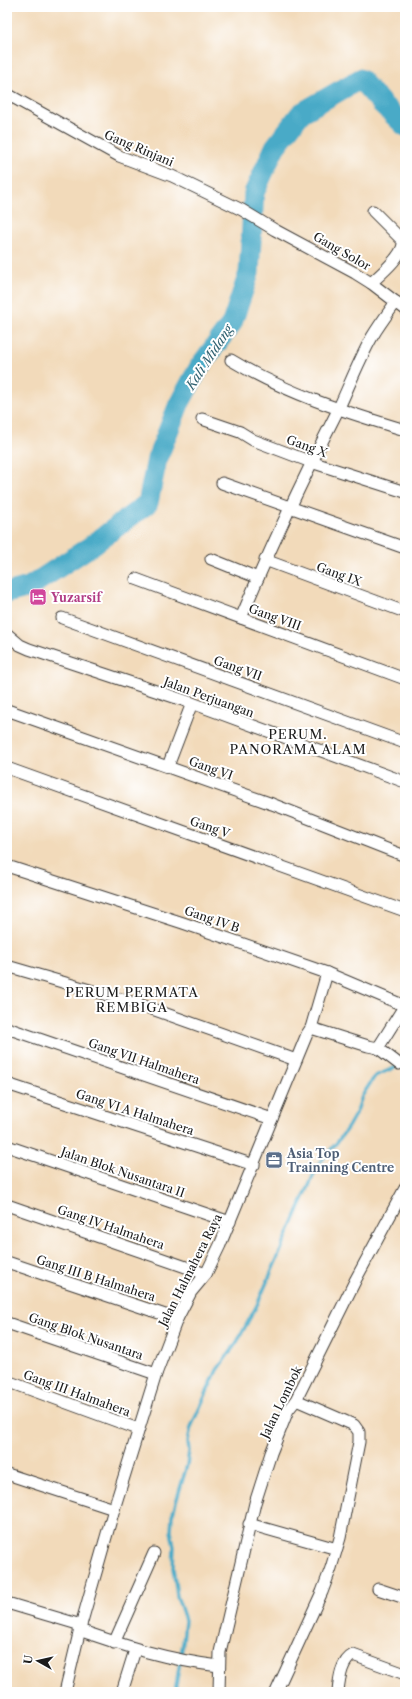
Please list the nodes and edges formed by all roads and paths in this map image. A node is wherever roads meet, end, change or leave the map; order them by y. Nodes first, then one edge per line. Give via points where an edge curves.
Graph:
1 (7, 94) edge
2 (374, 211) dead end
3 (263, 222) joint
4 (372, 283) junction
5 (400, 305) edge
6 (231, 360) dead end
7 (338, 409) junction
8 (202, 419) dead end
9 (405, 430) edge
10 (311, 462) junction
11 (222, 483) dead end
12 (405, 492) edge
13 (290, 506) junction
14 (405, 548) edge
15 (211, 559) dead end
16 (265, 560) junction
17 (258, 578) junction
18 (136, 579) dead end
19 (405, 612) edge
20 (62, 618) dead end
21 (241, 618) junction
22 (7, 634) edge
23 (405, 679) edge
24 (192, 703) junction
25 (7, 710) edge
26 (405, 743) edge
27 (168, 766) junction
28 (7, 768) edge
29 (405, 782) edge
30 (405, 856) edge
31 (7, 866) edge
32 (405, 911) edge
33 (7, 966) edge
34 (327, 973) junction
35 (405, 1005) edge
36 (7, 1028) edge
37 (311, 1028) junction
38 (378, 1048) junction
39 (296, 1060) junction
40 (399, 1064) dead end
41 (7, 1084) edge
42 (272, 1119) junction
43 (7, 1146) edge
44 (254, 1165) junction
45 (405, 1188) edge
46 (7, 1205) edge
47 (230, 1222) junction
48 (7, 1262) edge
49 (206, 1274) junction
50 (177, 1319) junction
51 (7, 1323) edge
52 (156, 1374) junction
53 (7, 1380) edge
54 (296, 1400) junction
55 (138, 1429) junction
56 (7, 1474) edge
57 (114, 1509) junction
58 (249, 1524) junction
59 (337, 1549) junction
60 (154, 1554) dead end
61 (378, 1589) dead end
62 (405, 1598) edge
63 (7, 1603) edge
64 (80, 1627) junction
65 (114, 1643) junction
66 (135, 1650) junction
67 (219, 1666) junction
68 (405, 1674) edge
69 (65, 1692) edge
70 (122, 1692) edge
71 (219, 1692) edge
72 (276, 1692) edge
73 (338, 1692) edge

1 - 3 street, Gang Rinjani via 119,156 172,176
2 - 4 street via 403,241 403,245 400,253
3 - 4 street, Gang Solor
4 - 5 street, Gang Solor
5 - 7 street via 373,335
6 - 7 street via 285,389
7 - 9 street
7 - 10 street
8 - 10 street, Gang X
10 - 12 street, Gang X
10 - 13 street
11 - 13 street
13 - 14 street
13 - 16 street
15 - 17 street
16 - 17 street
16 - 19 street, Gang IX
17 - 21 street
18 - 21 street, Gang VIII
20 - 26 street, Gang VII
21 - 23 street, Gang VIII
22 - 24 street, Jalan Perjuangan via 29,649
24 - 27 street
24 - 29 street, Jalan Perjuangan
25 - 27 street, Gang VI
27 - 30 street, Gang VI
28 - 32 street, Gang V
31 - 34 street, Gang IV B
33 - 39 street via 138,1004
34 - 35 street, Gang IV B
34 - 37 street, Jalan Halmahera Raya
35 - 38 street
36 - 42 street, Gang VII Halmahera
37 - 38 street
37 - 39 street, Jalan Halmahera Raya
38 - 40 street
39 - 42 street, Jalan Halmahera Raya
41 - 44 street, Gang VI A Halmahera
42 - 44 street, Jalan Halmahera Raya
43 - 47 street, Jalan Blok Nusantara II
44 - 47 street, Jalan Halmahera Raya
45 - 54 street, Jalan Lombok
46 - 49 street, Gang IV Halmahera
47 - 49 street, Jalan Halmahera Raya
48 - 50 street, Gang III B Halmahera
49 - 50 street, Jalan Halmahera Raya via 191,1292
50 - 52 street, Jalan Halmahera Raya
51 - 52 street, Gang Blok Nusantara
52 - 55 street, Jalan Halmahera Raya
53 - 55 street, Gang III Halmahera
54 - 58 street, Jalan Lombok via 288,1410 271,1453
54 - 59 street via 354,1425 358,1432 356,1461
55 - 57 street, Jalan Halmahera Raya
56 - 57 street
57 - 64 street, Jalan Halmahera Raya
58 - 59 street
58 - 67 street, Jalan Lombok
59 - 72 street via 322,1592
60 - 65 street
61 - 62 street
63 - 64 street
64 - 65 street
64 - 69 street, Jalan Halmahera Raya
65 - 66 street
66 - 67 street via 187,1662
66 - 70 street
67 - 71 street, Jalan Lombok
68 - 73 street via 353,1655 349,1657 342,1670

